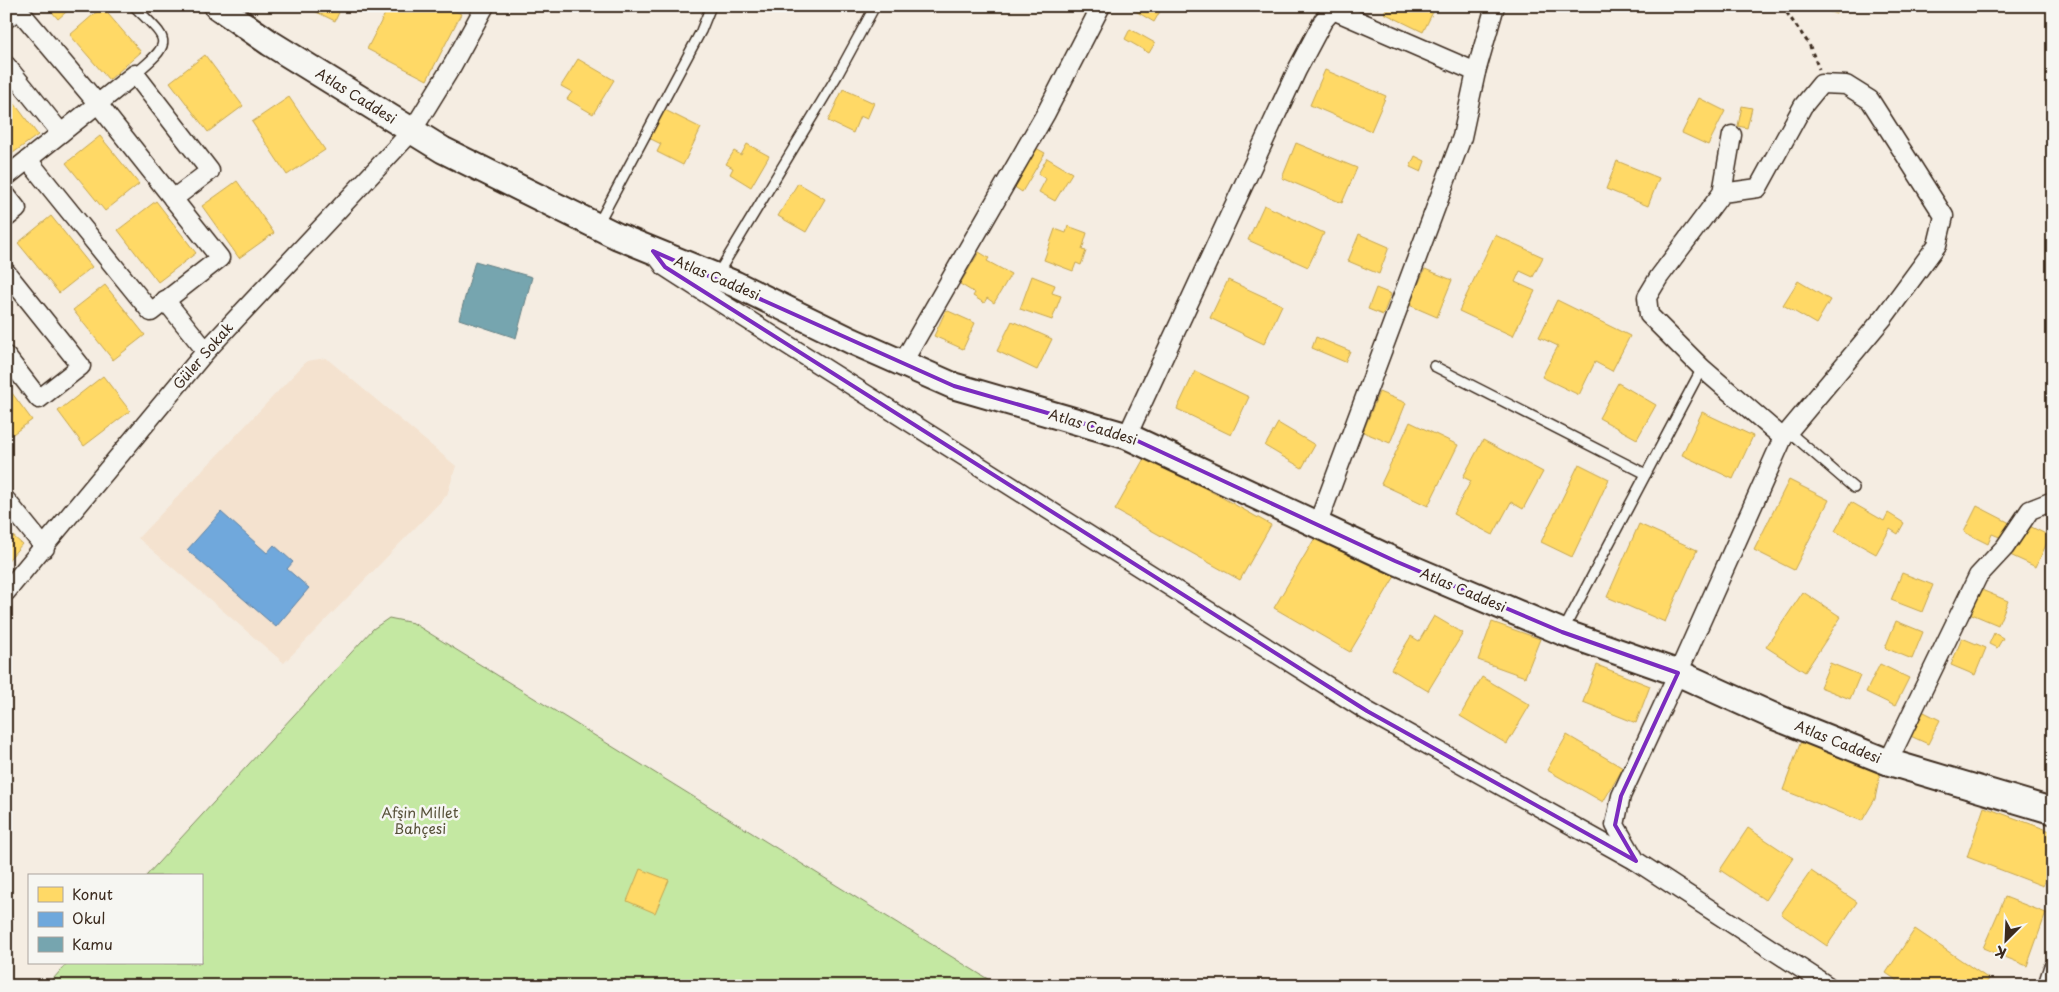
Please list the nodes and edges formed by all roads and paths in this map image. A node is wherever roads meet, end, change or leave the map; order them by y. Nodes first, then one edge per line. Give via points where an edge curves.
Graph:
1 (134, 6) edge
2 (217, 6) edge
3 (710, 6) edge
4 (875, 6) edge
5 (1101, 6) edge
6 (1495, 6) edge
7 (1782, 6) edge
8 (482, 7) edge
9 (1334, 8) edge
10 (6, 19) edge
11 (6, 65) edge
12 (1476, 72) junction
13 (135, 74) junction
14 (1821, 84) junction
15 (98, 104) junction
16 (412, 131) junction
17 (61, 134) junction
18 (1732, 135) dead end
19 (28, 160) junction
20 (6, 177) edge
21 (1722, 193) junction
22 (6, 195) edge
23 (173, 199) junction
24 (6, 218) edge
25 (597, 226) junction
26 (653, 251) junction
27 (6, 272) edge
28 (716, 276) junction
29 (165, 300) junction
30 (206, 351) junction
31 (6, 356) edge
32 (903, 362) junction
33 (1434, 366) dead end
34 (1702, 368) junction
35 (1786, 434) junction
36 (1127, 436) junction
37 (1646, 474) junction
38 (1854, 488) dead end
39 (6, 500) edge
40 (2053, 501) edge
41 (1318, 523) junction
42 (45, 548) junction
43 (6, 592) edge
44 (1562, 632) junction
45 (1678, 673) junction
46 (1888, 762) junction
47 (2053, 811) edge
48 (1636, 861) junction
49 (2053, 968) edge
50 (1828, 986) edge
51 (2047, 986) edge

1 - 13 lane via 161,34 163,44 158,54
2 - 16 street, Atlas Caddesi via 270,43
3 - 25 lane via 700,31
4 - 28 lane via 837,76
5 - 32 street via 1046,112
6 - 12 street
7 - 14 path via 1809,44
8 - 16 street, Güler Sokak via 452,66
9 - 12 street
9 - 36 street via 1323,21 1297,70
10 - 15 street via 18,9
11 - 17 street
12 - 41 street via 1462,136
13 - 15 street
13 - 23 street via 210,170
14 - 21 street via 1803,106 1758,188
14 - 35 street via 1846,85 1870,100 1944,216 1937,245 1884,317
15 - 17 street
15 - 23 street
16 - 25 street, Atlas Caddesi via 442,150
16 - 30 street, Güler Sokak
17 - 19 street
18 - 21 street
19 - 20 street
19 - 29 street via 151,312
21 - 34 street via 1647,297 1649,315
22 - 24 street via 17,209
23 - 29 street via 220,258
25 - 26 street, Atlas Caddesi
26 - 28 street, Atlas Caddesi
26 - 48 street via 665,268 1367,711
27 - 31 street via 81,366 39,399
28 - 32 street, Atlas Caddesi
29 - 30 street
30 - 42 street, Güler Sokak
32 - 36 street, Atlas Caddesi via 954,386
33 - 37 lane
34 - 35 street
34 - 37 lane
35 - 38 lane
35 - 45 street
36 - 41 street, Atlas Caddesi
37 - 44 lane
39 - 42 street
40 - 46 street via 2030,510 2006,547 1978,576
41 - 44 street, Atlas Caddesi via 1395,561
42 - 43 street, Güler Sokak
44 - 45 street, Atlas Caddesi
45 - 46 street, Atlas Caddesi via 1772,716
45 - 48 street via 1621,796 1615,824
46 - 47 street, Atlas Caddesi
48 - 50 street
49 - 51 street

